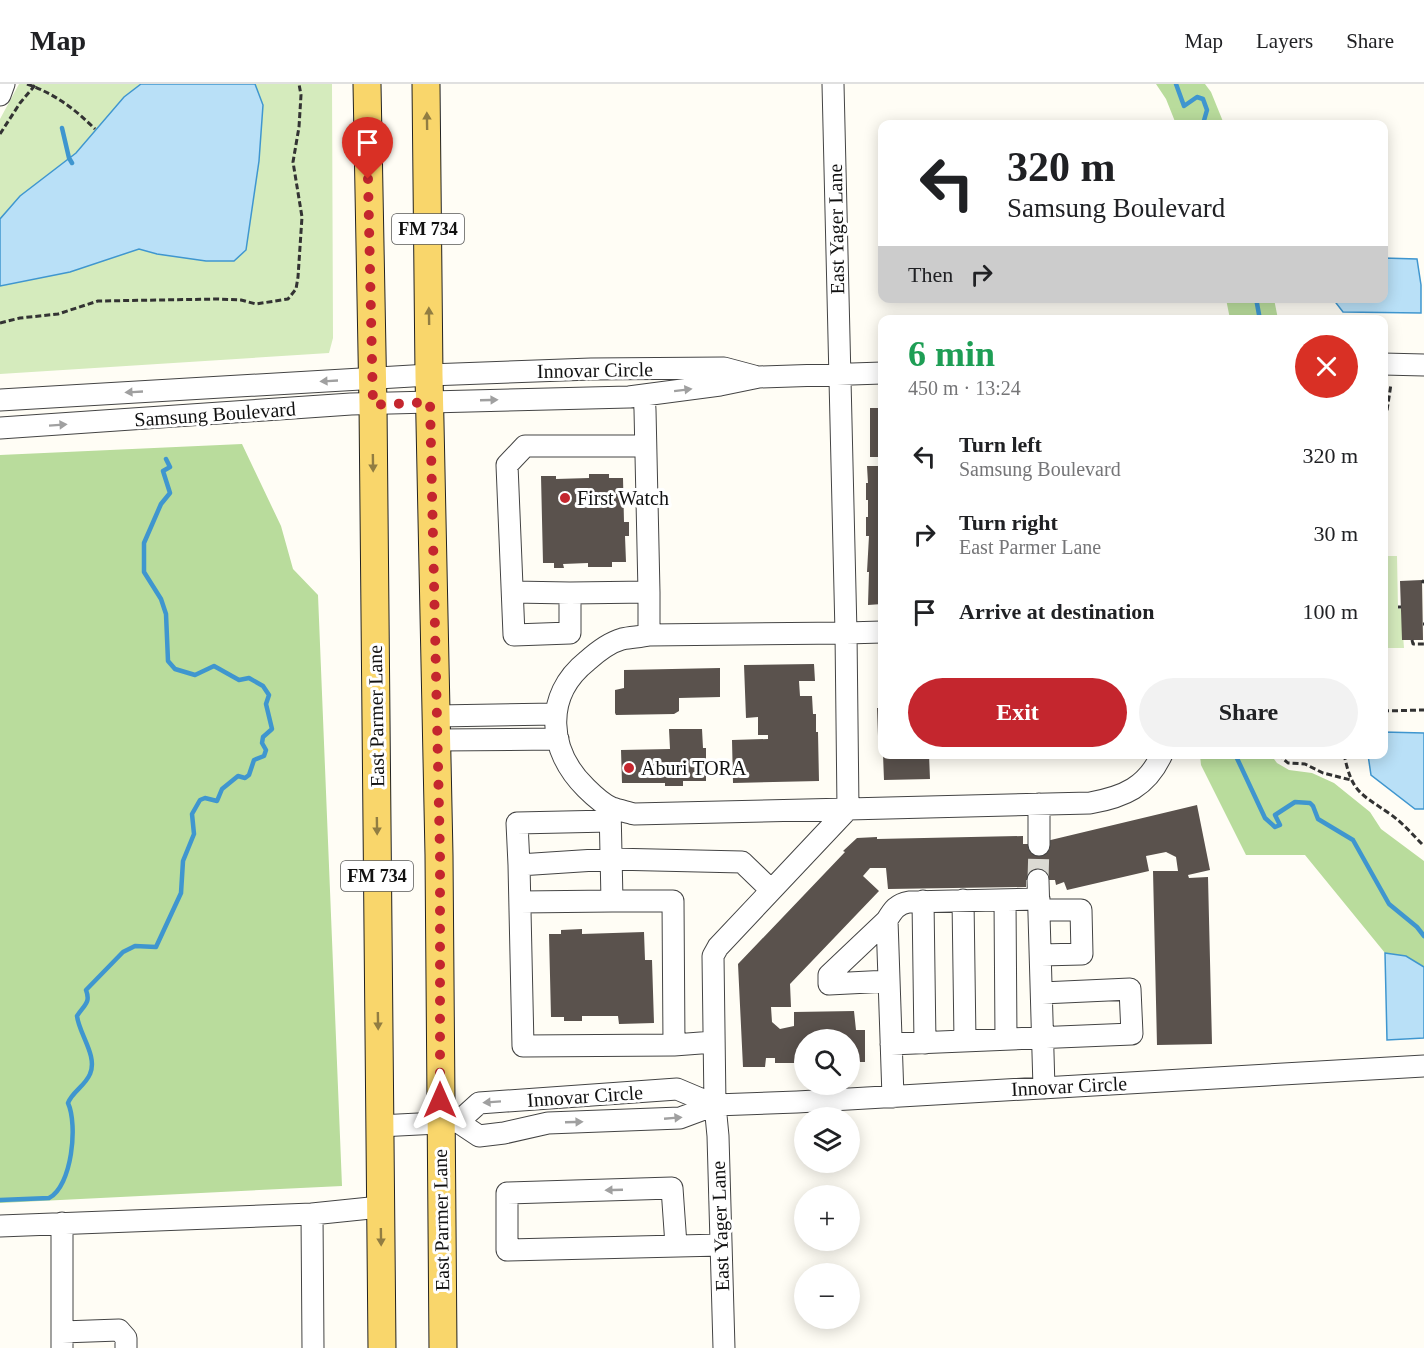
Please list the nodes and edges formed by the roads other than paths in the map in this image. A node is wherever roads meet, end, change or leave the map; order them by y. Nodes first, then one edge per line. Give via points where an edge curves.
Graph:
1 (4, 84) edge
2 (367, 84) edge
3 (426, 84) edge
4 (833, 84) edge
5 (0, 95) edge
6 (1424, 365) edge
7 (878, 373) edge
8 (839, 374) junction
9 (1388, 374) edge
10 (429, 375) junction
11 (759, 377) junction
12 (372, 378) junction
13 (644, 395) junction
14 (0, 400) edge
15 (430, 402) junction
16 (373, 405) junction
17 (0, 428) edge
18 (645, 446) junction
19 (513, 592) junction
20 (649, 592) junction
21 (570, 593) junction
22 (878, 632) edge
23 (846, 633) junction
24 (649, 635) junction
25 (555, 714) junction
26 (437, 728) junction
27 (558, 739) junction
28 (1160, 759) edge
29 (1039, 804) junction
30 (848, 809) junction
31 (610, 814) junction
32 (1039, 845) tunnel mouth
33 (611, 860) junction
34 (519, 865) junction
35 (771, 890) junction
36 (1039, 897) junction
37 (963, 900) junction
38 (1005, 900) junction
39 (612, 901) junction
40 (520, 902) junction
41 (923, 902) junction
42 (887, 920) junction
43 (1041, 955) junction
44 (889, 981) junction
45 (1042, 993) junction
46 (1043, 1037) junction
47 (1006, 1039) junction
48 (965, 1041) junction
49 (714, 1042) junction
50 (925, 1043) junction
51 (891, 1044) junction
52 (674, 1045) junction
53 (1424, 1066) edge
54 (1044, 1088) junction
55 (892, 1097) junction
56 (715, 1105) junction
57 (449, 1122) junction
58 (380, 1126) junction
59 (380, 1207) junction
60 (312, 1214) junction
61 (62, 1223) junction
62 (0, 1226) edge
63 (676, 1245) junction
64 (721, 1245) junction
65 (62, 1340) edge
66 (126, 1348) edge
67 (313, 1348) edge
68 (382, 1348) edge
69 (443, 1348) edge
70 (724, 1348) edge

1 - 5 street
2 - 12 main road, East Parmer Lane / FM 734
10 -> 3 main road, East Parmer Lane / FM 734
4 - 8 street, East Yager Lane
6 - 9 street
7 - 8 street, Innovar Circle
8 - 11 street, Innovar Circle
8 - 23 street, East Yager Lane
10 - 11 street, Innovar Circle via 724,368
10 - 12 street, Samsung Boulevard
10 - 15 main road, East Parmer Lane / FM 734
13 -> 11 street, Innovar Circle
12 -> 14 street, Samsung Boulevard
12 - 16 main road, East Parmer Lane / FM 734
15 -> 13 street, Innovar Circle
13 - 18 street
15 - 16 street, Samsung Boulevard
15 - 26 main road, East Parmer Lane / FM 734
17 -> 16 street, Samsung Boulevard
16 -> 58 main road, East Parmer Lane / FM 734
18 - 19 street via 525,446 507,465
18 - 20 street
19 - 21 street
19 - 21 street via 514,635 570,633
20 - 21 street
20 - 24 street
22 - 23 street
23 - 24 street
23 - 30 street, East Yager Lane
24 - 25 street via 622,639 581,665 565,684
25 - 26 street
25 - 27 street
26 - 27 street
26 - 57 main road, East Parmer Lane / FM 734
27 - 31 street via 574,777
28 - 29 street via 1136,787 1115,798
29 - 30 street
29 - 32 street
30 - 31 street
30 - 35 street, East Yager Lane
31 - 33 street
31 - 34 street via 517,823
33 - 34 street
33 - 35 street via 742,862
33 - 39 street
34 - 40 street
35 - 49 street, East Yager Lane via 713,956
36 - 38 street
36 - 43 street
36 - 43 street via 1081,910 1082,954
37 - 38 street
37 - 41 street
37 - 48 street
38 - 47 street
39 - 40 street
39 - 52 street via 673,901
40 - 52 street via 523,1046
41 - 42 street via 901,903
41 - 50 street
42 - 44 street
42 - 44 street via 829,975 829,984
43 - 45 street
44 - 51 street
45 - 46 street
45 - 46 street via 1130,989 1132,1034
46 - 47 street
46 - 54 street
47 - 48 street
48 - 50 street
49 - 52 street
49 - 56 street, East Yager Lane
50 - 51 street
51 - 55 street
53 - 54 street, Innovar Circle
54 - 55 street, Innovar Circle
55 - 56 street, Innovar Circle
57 -> 56 street, Innovar Circle via 479,1136 548,1124 680,1118
56 -> 57 street, Innovar Circle via 677,1089 479,1103
56 - 64 street, East Yager Lane
57 - 58 street
57 - 69 main road, East Parmer Lane / FM 734
58 - 59 main road, East Parmer Lane / FM 734
59 - 60 street
59 -> 68 main road, East Parmer Lane / FM 734
60 - 61 street
60 - 67 street
61 - 62 street
61 - 65 street
63 -> 63 street via 672,1188 507,1193 507,1250
63 - 64 street
64 - 70 street, East Yager Lane
65 - 66 street via 119,1330 126,1338

